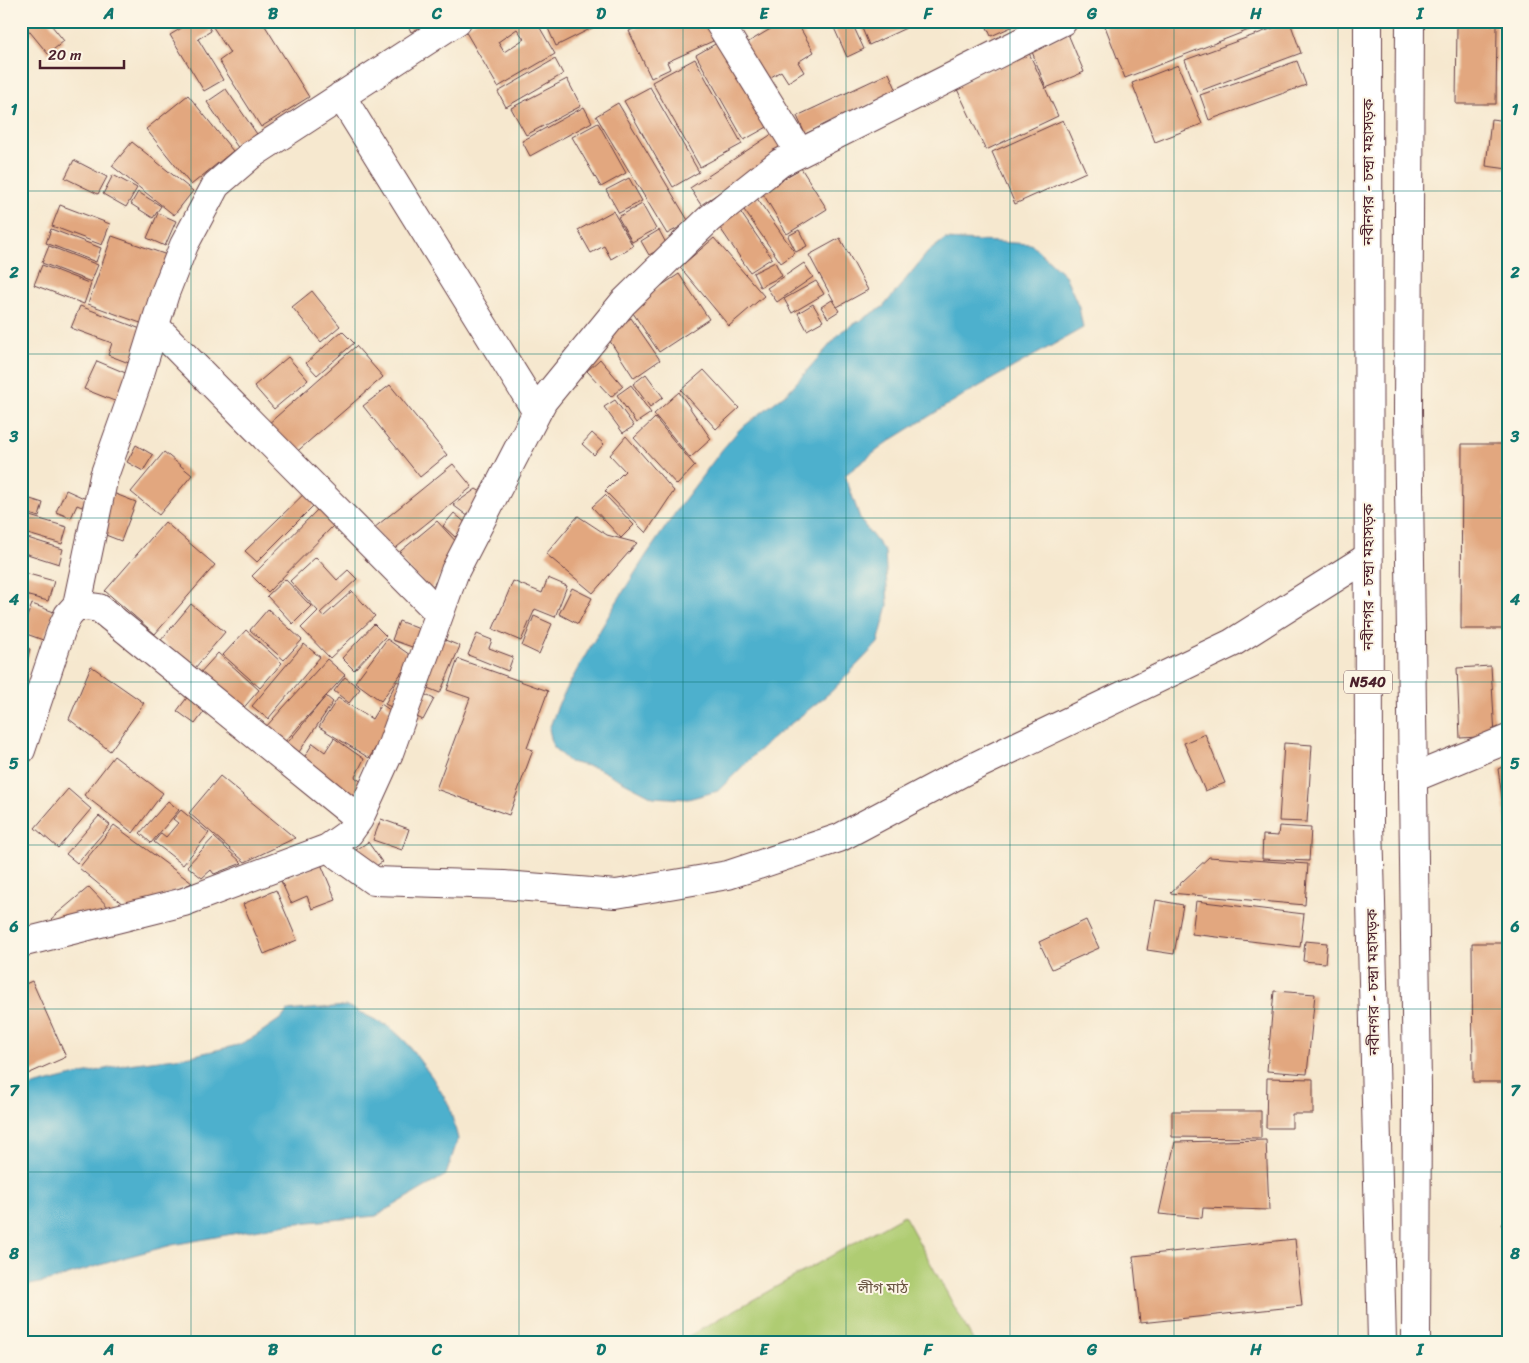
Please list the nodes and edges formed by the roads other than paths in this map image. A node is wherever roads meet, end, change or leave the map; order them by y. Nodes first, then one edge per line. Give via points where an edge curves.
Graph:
1 (456, 21) edge
2 (718, 21) edge
3 (1063, 21) edge
4 (1368, 21) edge
5 (1410, 21) edge
6 (342, 96) junction
7 (800, 153) junction
8 (155, 326) junction
9 (1408, 410) junction
10 (1368, 411) junction
11 (537, 412) junction
12 (1368, 557) junction
13 (77, 605) junction
14 (439, 613) junction
15 (1508, 739) edge
16 (21, 750) edge
17 (1413, 778) junction
18 (359, 819) junction
19 (328, 848) junction
20 (21, 943) edge
21 (1382, 1342) edge
22 (1416, 1342) edge

1 - 6 main road
2 - 7 main road
3 - 7 main road
4 - 10 main road, নবীনগর - চন্দ্রা মহাসড়ক / N540
5 - 9 main road, N540
6 - 8 main road via 251,155 216,185 184,245
6 - 11 main road
7 - 11 main road via 780,163 709,218 623,303
8 - 13 main road via 104,476
8 - 14 main road
9 - 10 main road via 1389,415
9 - 17 main road, N540
10 - 12 main road, নবীনগর - চন্দ্রা মহাসড়ক / N540
11 - 14 main road via 454,571
12 - 19 main road via 1232,643 963,772 839,838 728,875 616,894 504,884 374,882
12 - 21 main road, নবীনগর - চন্দ্রা মহাসড়ক / N540 via 1369,822
13 - 16 main road via 68,614 62,628
13 - 18 main road via 98,608
14 - 18 main road via 389,753
15 - 17 main road
17 - 22 main road, N540
18 - 19 main road via 349,834
19 - 20 main road via 184,902

